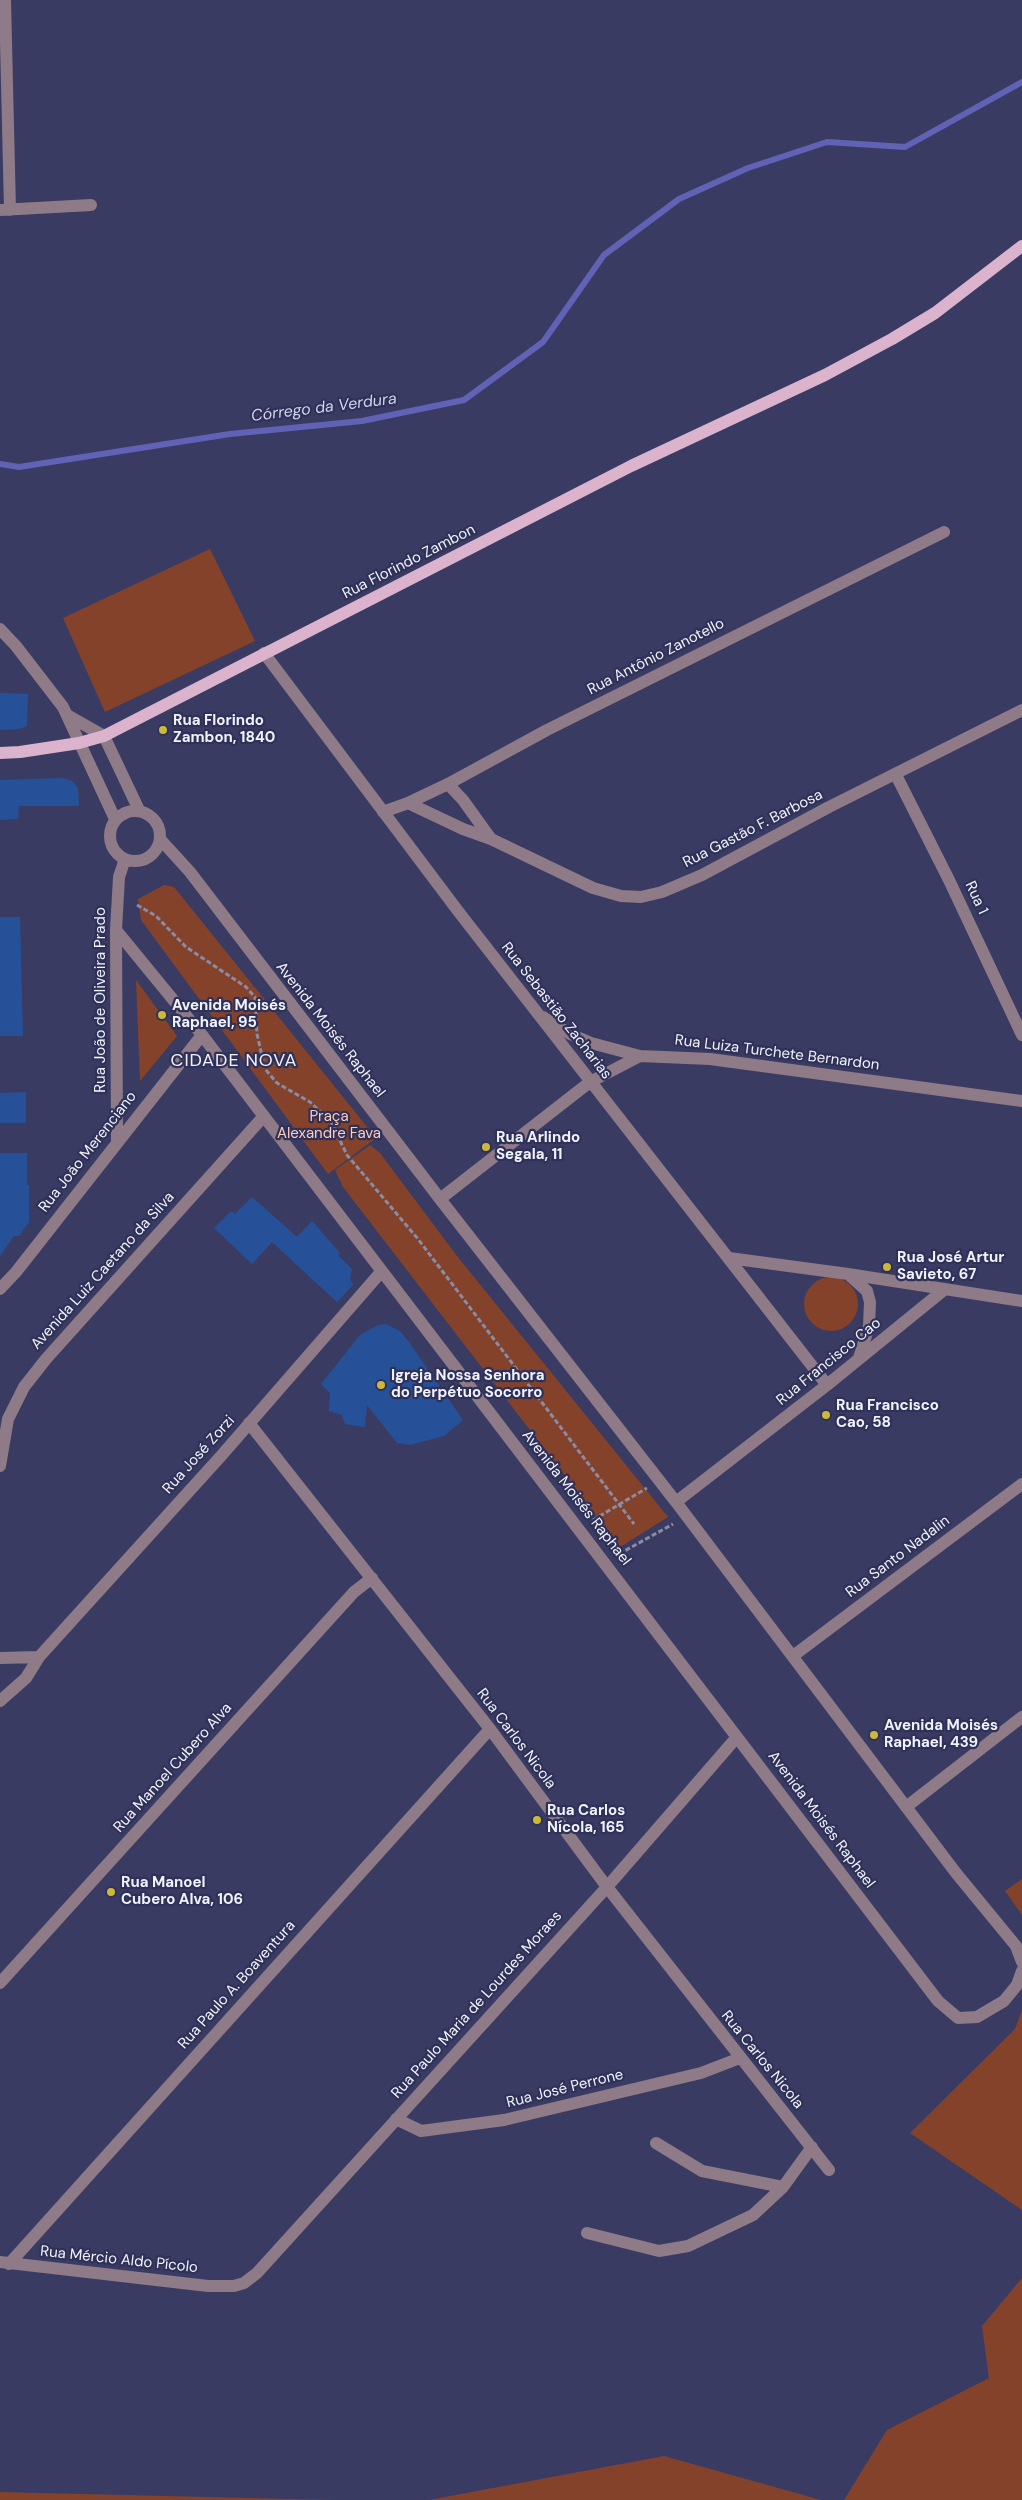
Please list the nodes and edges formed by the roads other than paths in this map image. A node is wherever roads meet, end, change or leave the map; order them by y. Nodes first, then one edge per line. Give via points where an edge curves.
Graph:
1 (5, 0) edge
2 (91, 205) dead end
3 (5, 210) edge
4 (1022, 246) edge
5 (944, 532) dead end
6 (0, 629) edge
7 (264, 653) junction
8 (1022, 710) edge
9 (67, 715) junction
10 (104, 736) junction
11 (79, 743) junction
12 (0, 753) edge
13 (896, 775) junction
14 (448, 784) junction
15 (408, 803) junction
16 (139, 810) junction
17 (383, 812) junction
18 (115, 819) junction
19 (160, 838) junction
20 (491, 839) junction
21 (124, 859) junction
22 (116, 930) junction
23 (536, 1013) junction
24 (202, 1035) junction
25 (1022, 1036) edge
26 (640, 1056) junction
27 (590, 1082) junction
28 (1022, 1101) edge
29 (264, 1116) junction
30 (116, 1142) junction
31 (440, 1199) junction
32 (729, 1258) junction
33 (381, 1272) junction
34 (848, 1274) junction
35 (0, 1289) edge
36 (945, 1289) junction
37 (1022, 1301) edge
38 (859, 1358) junction
39 (828, 1385) junction
40 (249, 1423) junction
41 (0, 1466) edge
42 (1022, 1484) edge
43 (676, 1502) junction
44 (372, 1578) junction
45 (793, 1656) junction
46 (39, 1657) junction
47 (0, 1658) edge
48 (0, 1701) edge
49 (1022, 1717) edge
50 (490, 1729) junction
51 (737, 1737) junction
52 (906, 1807) junction
53 (607, 1887) junction
54 (1022, 1962) edge
55 (1022, 1971) edge
56 (0, 1983) edge
57 (740, 2058) junction
58 (396, 2119) junction
59 (656, 2143) dead end
60 (812, 2147) junction
61 (829, 2170) dead end
62 (783, 2188) junction
63 (587, 2233) dead end
64 (4, 2263) edge
65 (234, 2286) joint

1 - 3 street
2 - 3 street
4 - 7 main road, Rua Florindo Zambon via 935,313 892,339 631,466
5 - 14 street, Rua Antônio Zanotello via 556,726
6 - 9 street
7 - 10 main road, Rua Florindo Zambon
7 - 17 street, Rua Sebastião Zacharias
8 - 13 street, Rua Gastão F. Barbosa
9 - 10 street
9 - 11 street
10 - 11 main road, Rua Florindo Zambon
10 - 16 street
11 - 12 main road, Rua Florindo Zambon
11 - 18 street
13 - 20 street, Rua Gastão F. Barbosa via 702,875 641,898 593,888
13 - 25 street, Rua 1
14 - 15 street, Rua Antônio Zanotello
14 - 20 street
15 - 17 street, Rua Antônio Zanotello
15 - 20 street, Rua Gastão F. Barbosa
16 - 18 street via 126,811
16 - 19 street via 155,820
17 - 23 street, Rua Sebastião Zacharias
18 - 21 street via 110,827 111,846
19 - 21 street via 148,858
19 - 31 street, Avenida Moisés Raphael via 190,872
21 - 22 street, Rua João de Oliveira Prado via 119,877
22 - 24 street, Avenida Moisés Raphael
22 - 30 street, Rua João de Oliveira Prado
23 - 26 street, Rua Luiza Turchete Bernardon via 577,1037
23 - 27 street, Rua Sebastião Zacharias
24 - 29 street, Avenida Moisés Raphael
24 - 30 street, Rua João Merenciano
26 - 27 street
26 - 28 street, Rua Luiza Turchete Bernardon via 710,1059
27 - 31 street
27 - 32 street, Rua Sebastião Zacharias
29 - 33 street, Avenida Moisés Raphael
29 - 41 street, Avenida Luiz Caetano da Silva via 24,1387 8,1419
30 - 35 street, Rua João Merenciano
31 - 43 street, Avenida Moisés Raphael
32 - 34 street
32 - 39 street, Rua Sebastião Zacharias
33 - 40 street, Rua José Zorzi
33 - 51 street, Avenida Moisés Raphael
34 - 36 street
34 - 38 street via 867,1291 870,1302 869,1326
36 - 37 street
36 - 38 street, Rua Francisco Cao
38 - 39 street, Rua Francisco Cao
39 - 43 street, Rua Francisco Cao
40 - 44 street, Rua Carlos Nicola
40 - 46 street, Rua José Zorzi
42 - 45 street, Rua Santo Nadalin
43 - 45 street, Avenida Moisés Raphael
44 - 50 street, Rua Carlos Nicola
44 - 56 street, Rua Manoel Cubero Alva via 354,1592
45 - 52 street, Avenida Moisés Raphael
46 - 47 street
46 - 48 street, Rua José Zorzi via 26,1678
49 - 52 street
50 - 53 street, Rua Carlos Nicola
50 - 64 street, Rua Paulo A. Boaventura
51 - 53 street, Rua Paulo Maria de Lourdes Moraes
51 - 55 street, Avenida Moisés Raphael via 949,2012 958,2018 977,2017 1004,2001 1017,1985
52 - 54 street, Avenida Moisés Raphael via 1016,1946
53 - 57 street, Rua Carlos Nicola
53 - 58 street, Rua Paulo Maria de Lourdes Moraes
57 - 58 street, Rua José Perrone via 701,2072 504,2120 421,2130
57 - 60 street, Rua Carlos Nicola
58 - 65 street, Rua Paulo Maria de Lourdes Moraes via 257,2273
59 - 62 street via 702,2171
60 - 61 street, Rua Carlos Nicola
60 - 62 street
62 - 63 street via 753,2215 688,2246 659,2251
64 - 65 street, Rua Mércio Aldo Pícolo via 208,2286

